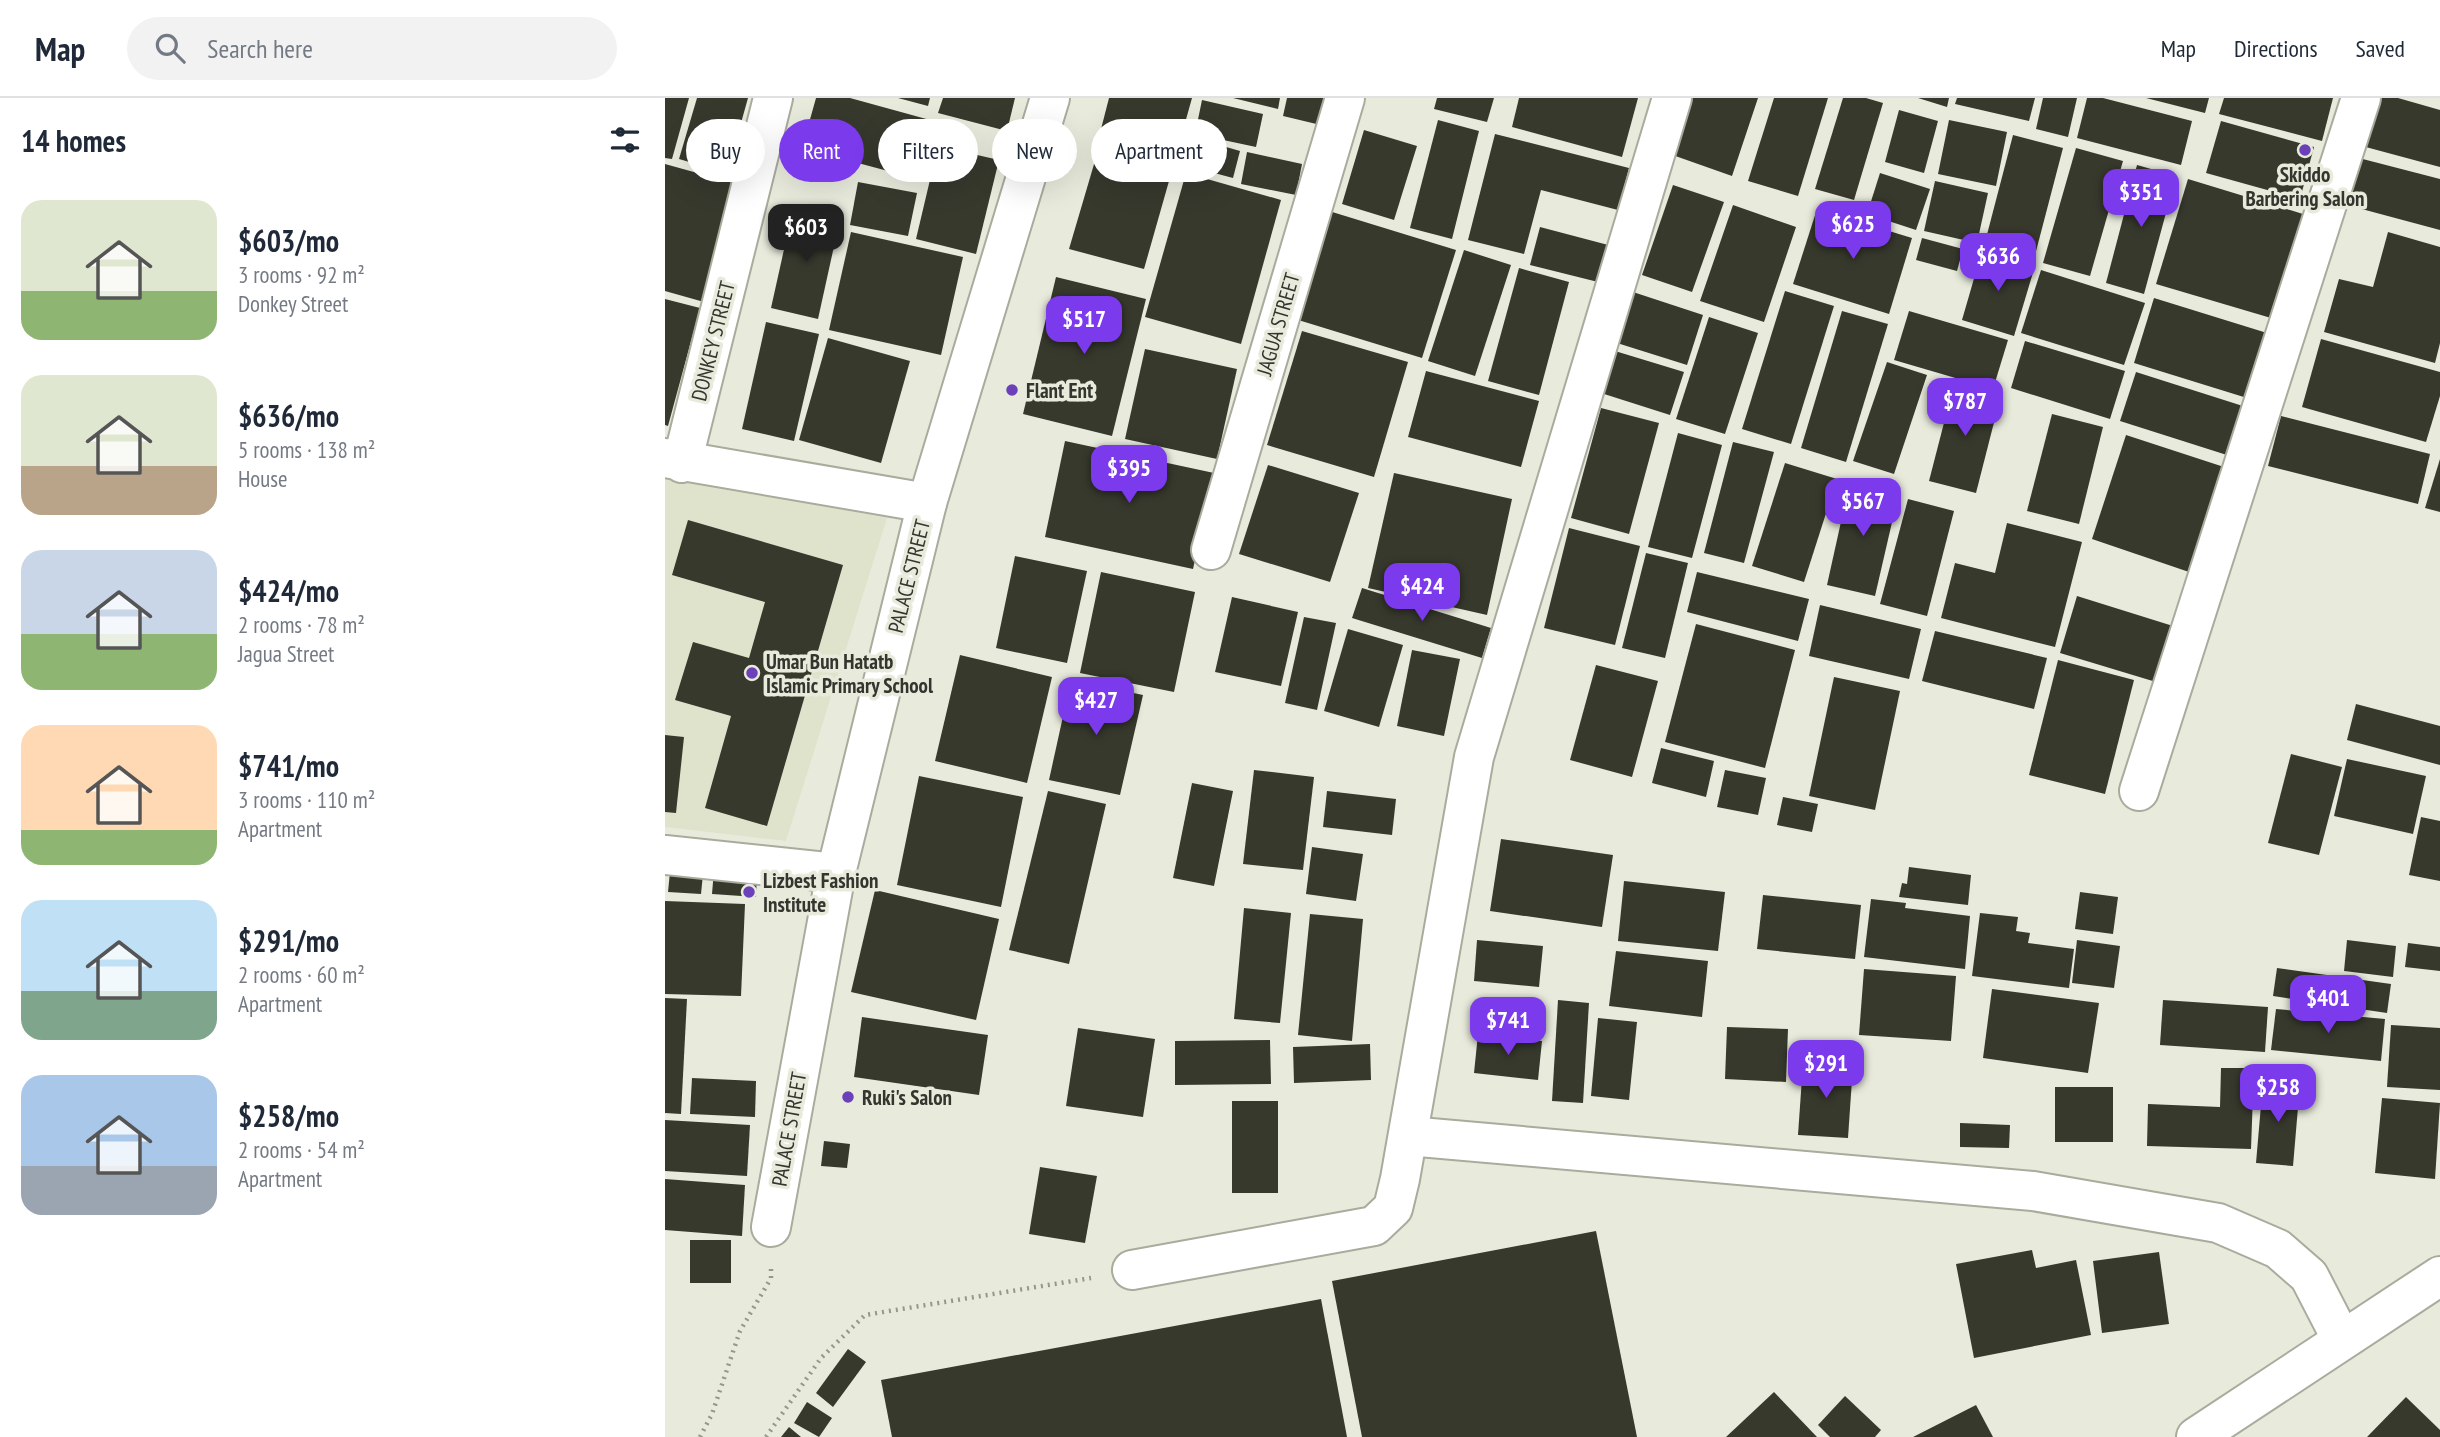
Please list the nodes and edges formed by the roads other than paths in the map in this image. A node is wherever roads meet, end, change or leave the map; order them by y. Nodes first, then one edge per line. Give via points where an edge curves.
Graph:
1 (773, 98) edge
2 (1051, 98) edge
3 (1345, 98) edge
4 (1672, 98) edge
5 (2361, 98) edge
6 (674, 460) edge
7 (927, 503) junction
8 (1212, 550) dead end
9 (2139, 792) dead end
10 (665, 855) edge
11 (836, 873) junction
12 (1408, 1136) junction
13 (771, 1227) road end
14 (1132, 1270) road end
15 (2440, 1276) edge
16 (2341, 1340) junction
17 (2196, 1437) edge

1 - 6 street, DONKEY STREET
2 - 7 street, PALACE STREET
3 - 8 street, JAGUA STREET
4 - 12 street via 1473,757
5 - 9 street
6 - 7 street
7 - 11 street, PALACE STREET
10 - 11 street
11 - 13 street, PALACE STREET
12 - 14 street via 1393,1208 1374,1226
12 - 16 street via 2033,1191 2218,1223 2278,1249 2309,1276
15 - 16 street
16 - 17 street

